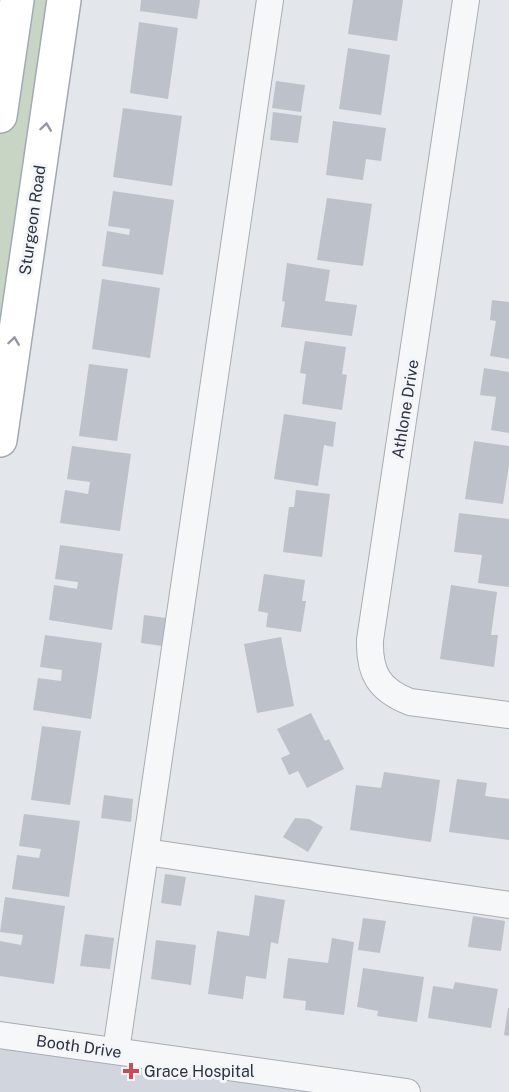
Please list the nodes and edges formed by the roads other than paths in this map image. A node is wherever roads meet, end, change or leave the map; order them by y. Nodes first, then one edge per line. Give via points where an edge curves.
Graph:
1 (17, 0) edge
2 (64, 0) edge
3 (270, 0) edge
4 (466, 0) edge
5 (0, 116) edge
6 (0, 440) edge
7 (509, 715) edge
8 (146, 852) junction
9 (509, 905) edge
10 (0, 1035) edge
11 (116, 1051) junction
12 (407, 1092) edge

1 - 5 main road
6 -> 2 main road, Sturgeon Road
3 - 8 street
4 - 7 street, Athlone Drive via 370,653 375,676 399,698
8 - 9 street
8 - 11 street
10 - 11 street, Booth Drive
11 - 12 street, Booth Drive

